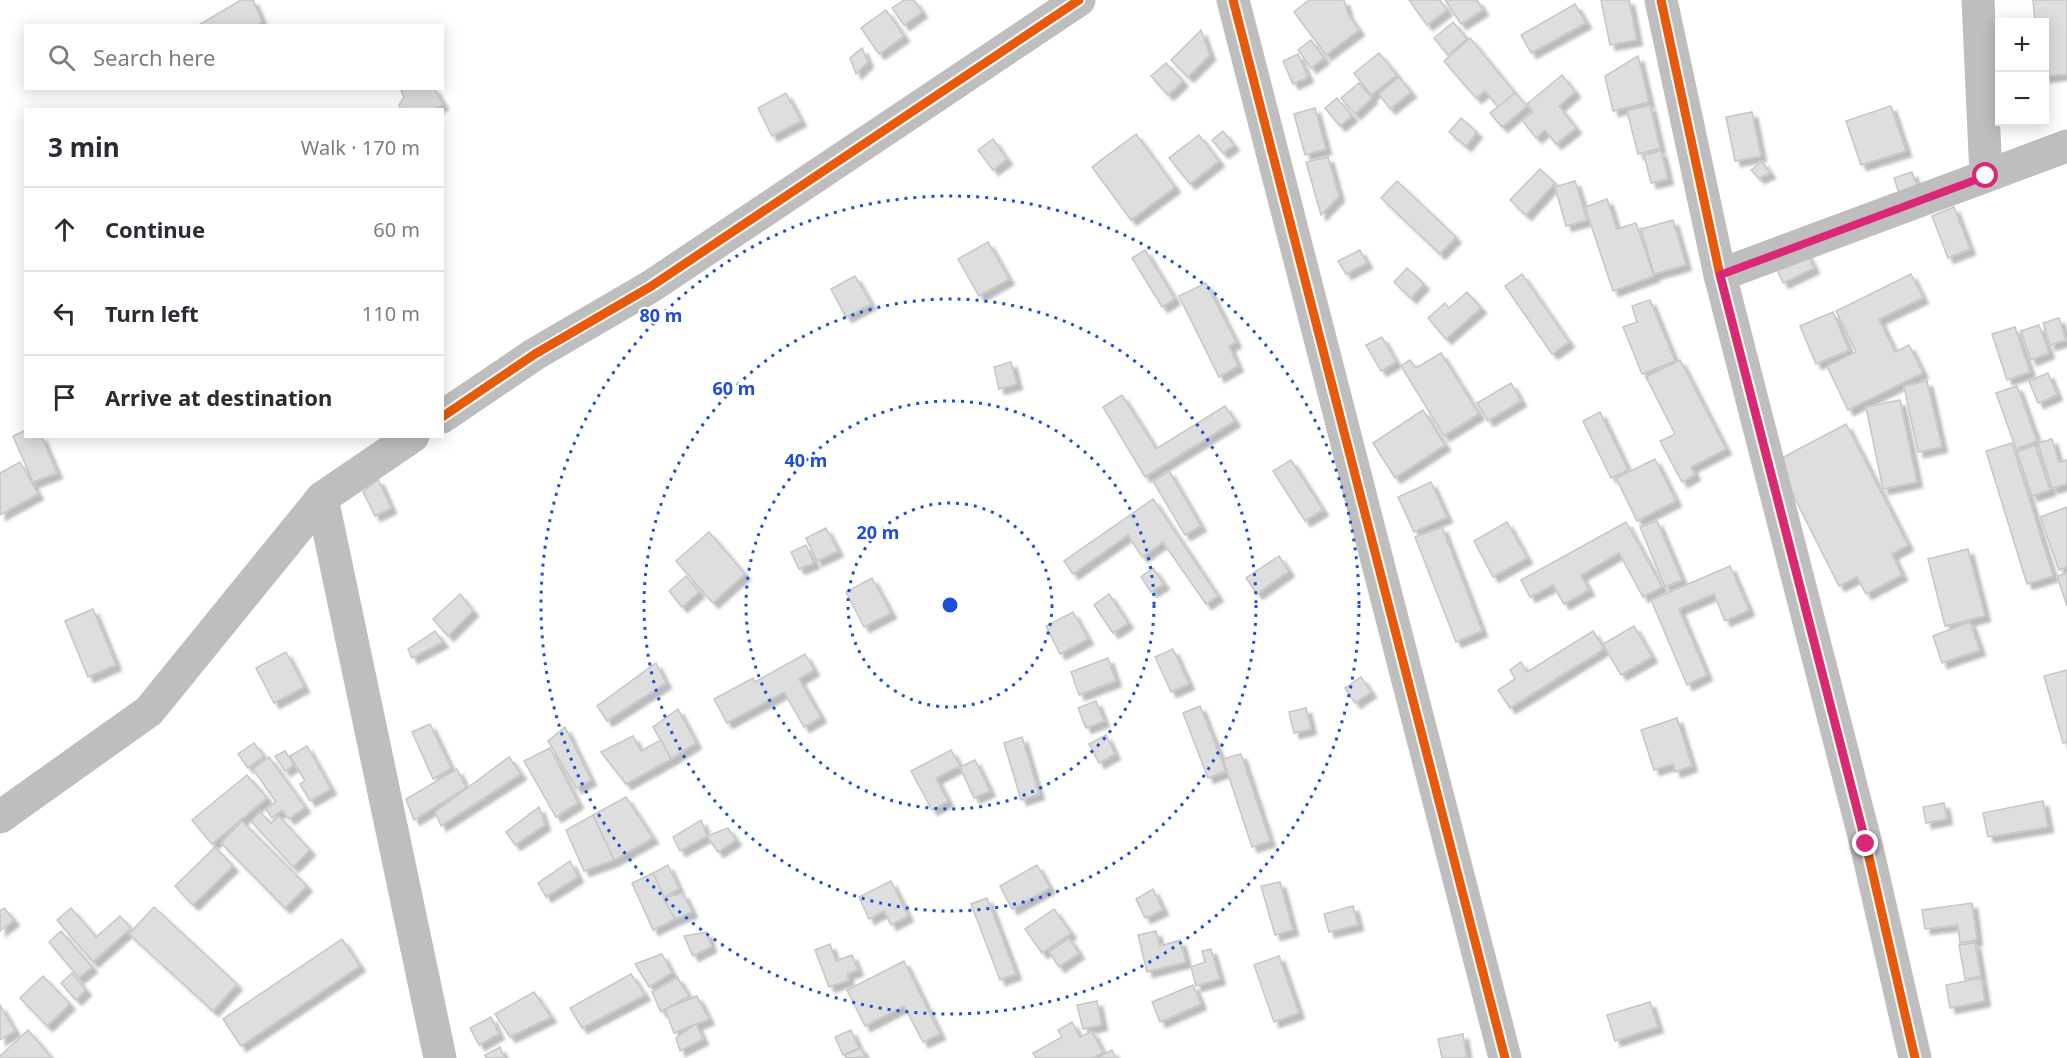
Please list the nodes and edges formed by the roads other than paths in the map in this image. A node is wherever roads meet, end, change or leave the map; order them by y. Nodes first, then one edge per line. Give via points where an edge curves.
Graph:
1 (1079, 0) edge
2 (1233, 0) edge
3 (1661, 0) edge
4 (1978, 0) edge
5 (2067, 146) edge
6 (1986, 176) junction
7 (1720, 275) junction
8 (444, 416) edge
9 (410, 438) edge
10 (322, 498) junction
11 (0, 817) edge
12 (440, 1058) edge
13 (1505, 1058) edge
14 (1915, 1058) edge

1 - 8 street via 650,287 535,354
2 - 13 street
3 - 7 street
4 - 6 street
5 - 6 street
6 - 7 street
7 - 14 street via 1866,844
9 - 10 street
10 - 11 street via 149,711
10 - 12 street

